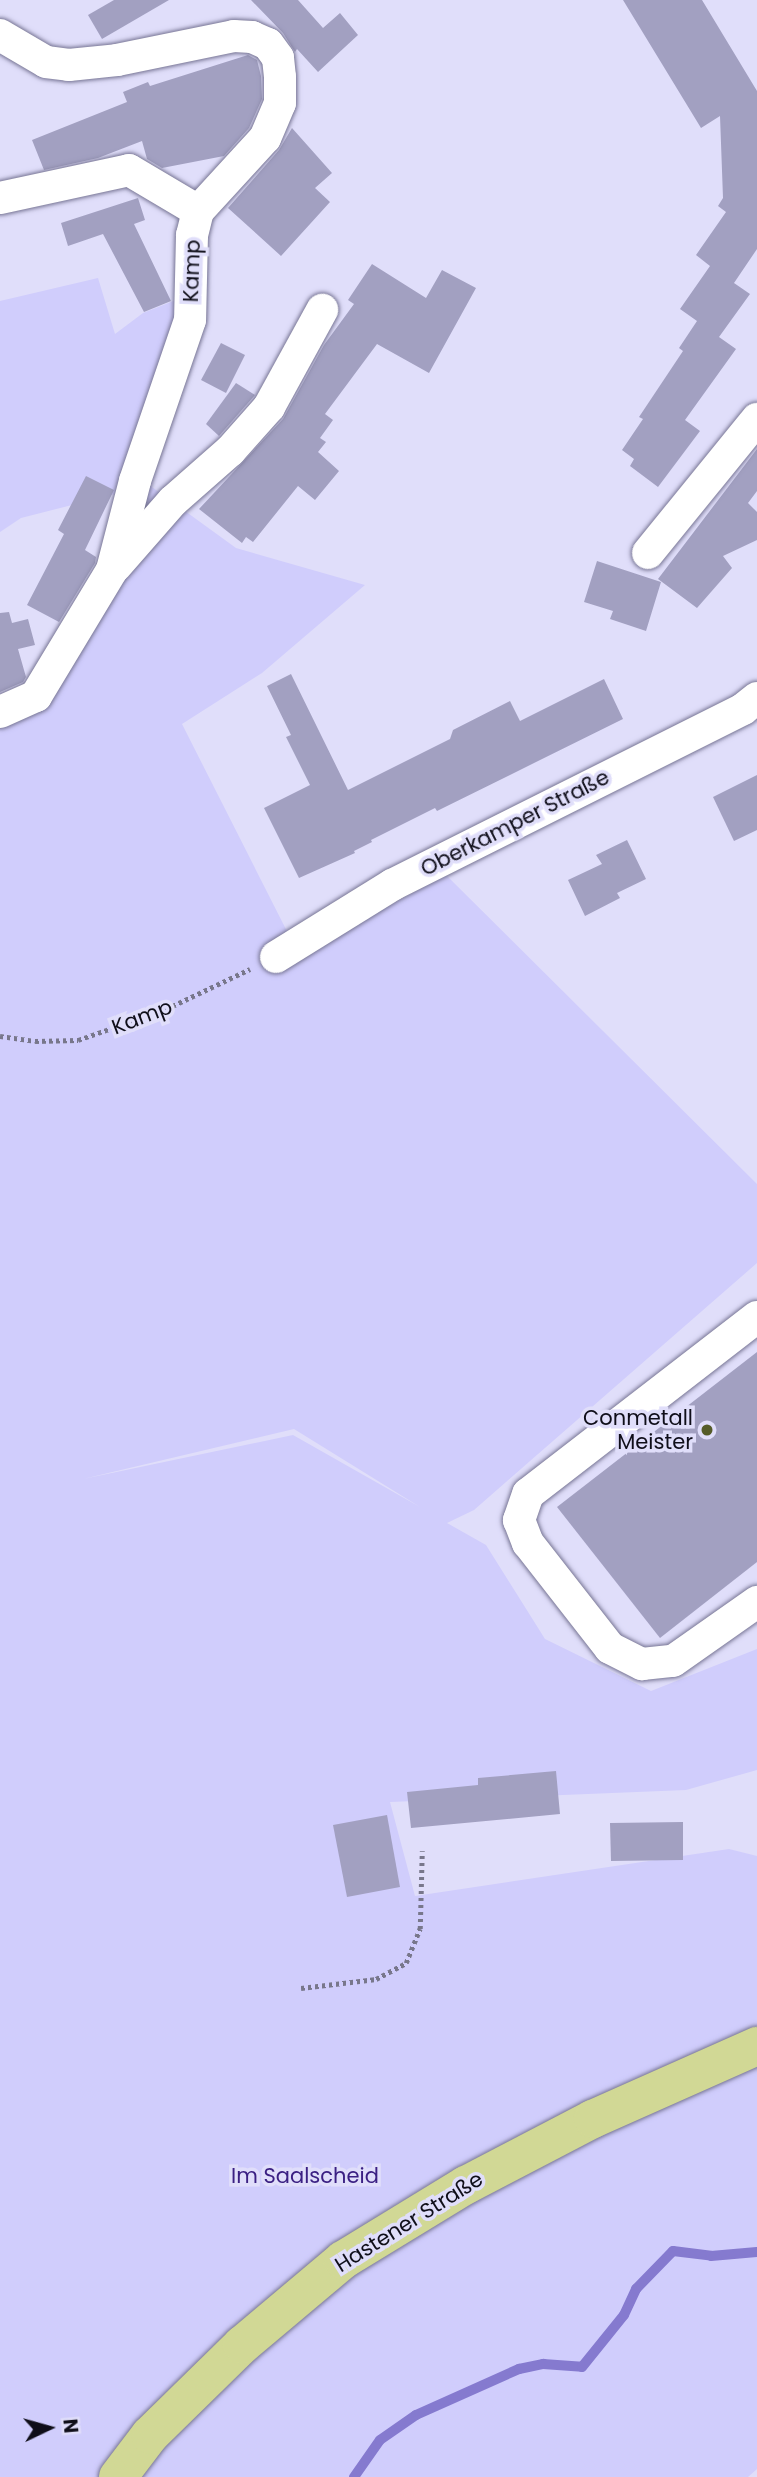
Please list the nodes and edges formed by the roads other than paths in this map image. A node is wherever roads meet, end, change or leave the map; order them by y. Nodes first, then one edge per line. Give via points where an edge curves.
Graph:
1 (0, 35) edge
2 (0, 198) edge
3 (198, 211) junction
4 (322, 310) dead end
5 (757, 419) edge
6 (648, 553) dead end
7 (112, 570) junction
8 (757, 698) edge
9 (0, 712) edge
10 (276, 957) road end
11 (757, 1317) edge
12 (757, 1602) edge
13 (757, 2046) edge
14 (118, 2477) edge

1 - 3 street, Kamp via 46,62 69,65 234,36 268,44 278,58 280,90 265,138
2 - 3 street via 129,170
3 - 7 street, Kamp via 192,235 190,320 135,481
4 - 7 street via 269,407 230,451 173,501
5 - 6 street
7 - 9 street, Kamp via 37,696
8 - 10 street, Oberkamper Straße via 392,885
11 - 12 street via 528,1494 519,1520 528,1544 610,1648 642,1664 673,1661
13 - 14 main road, Hastener Straße via 593,2119 466,2185 343,2260 242,2345 150,2435

